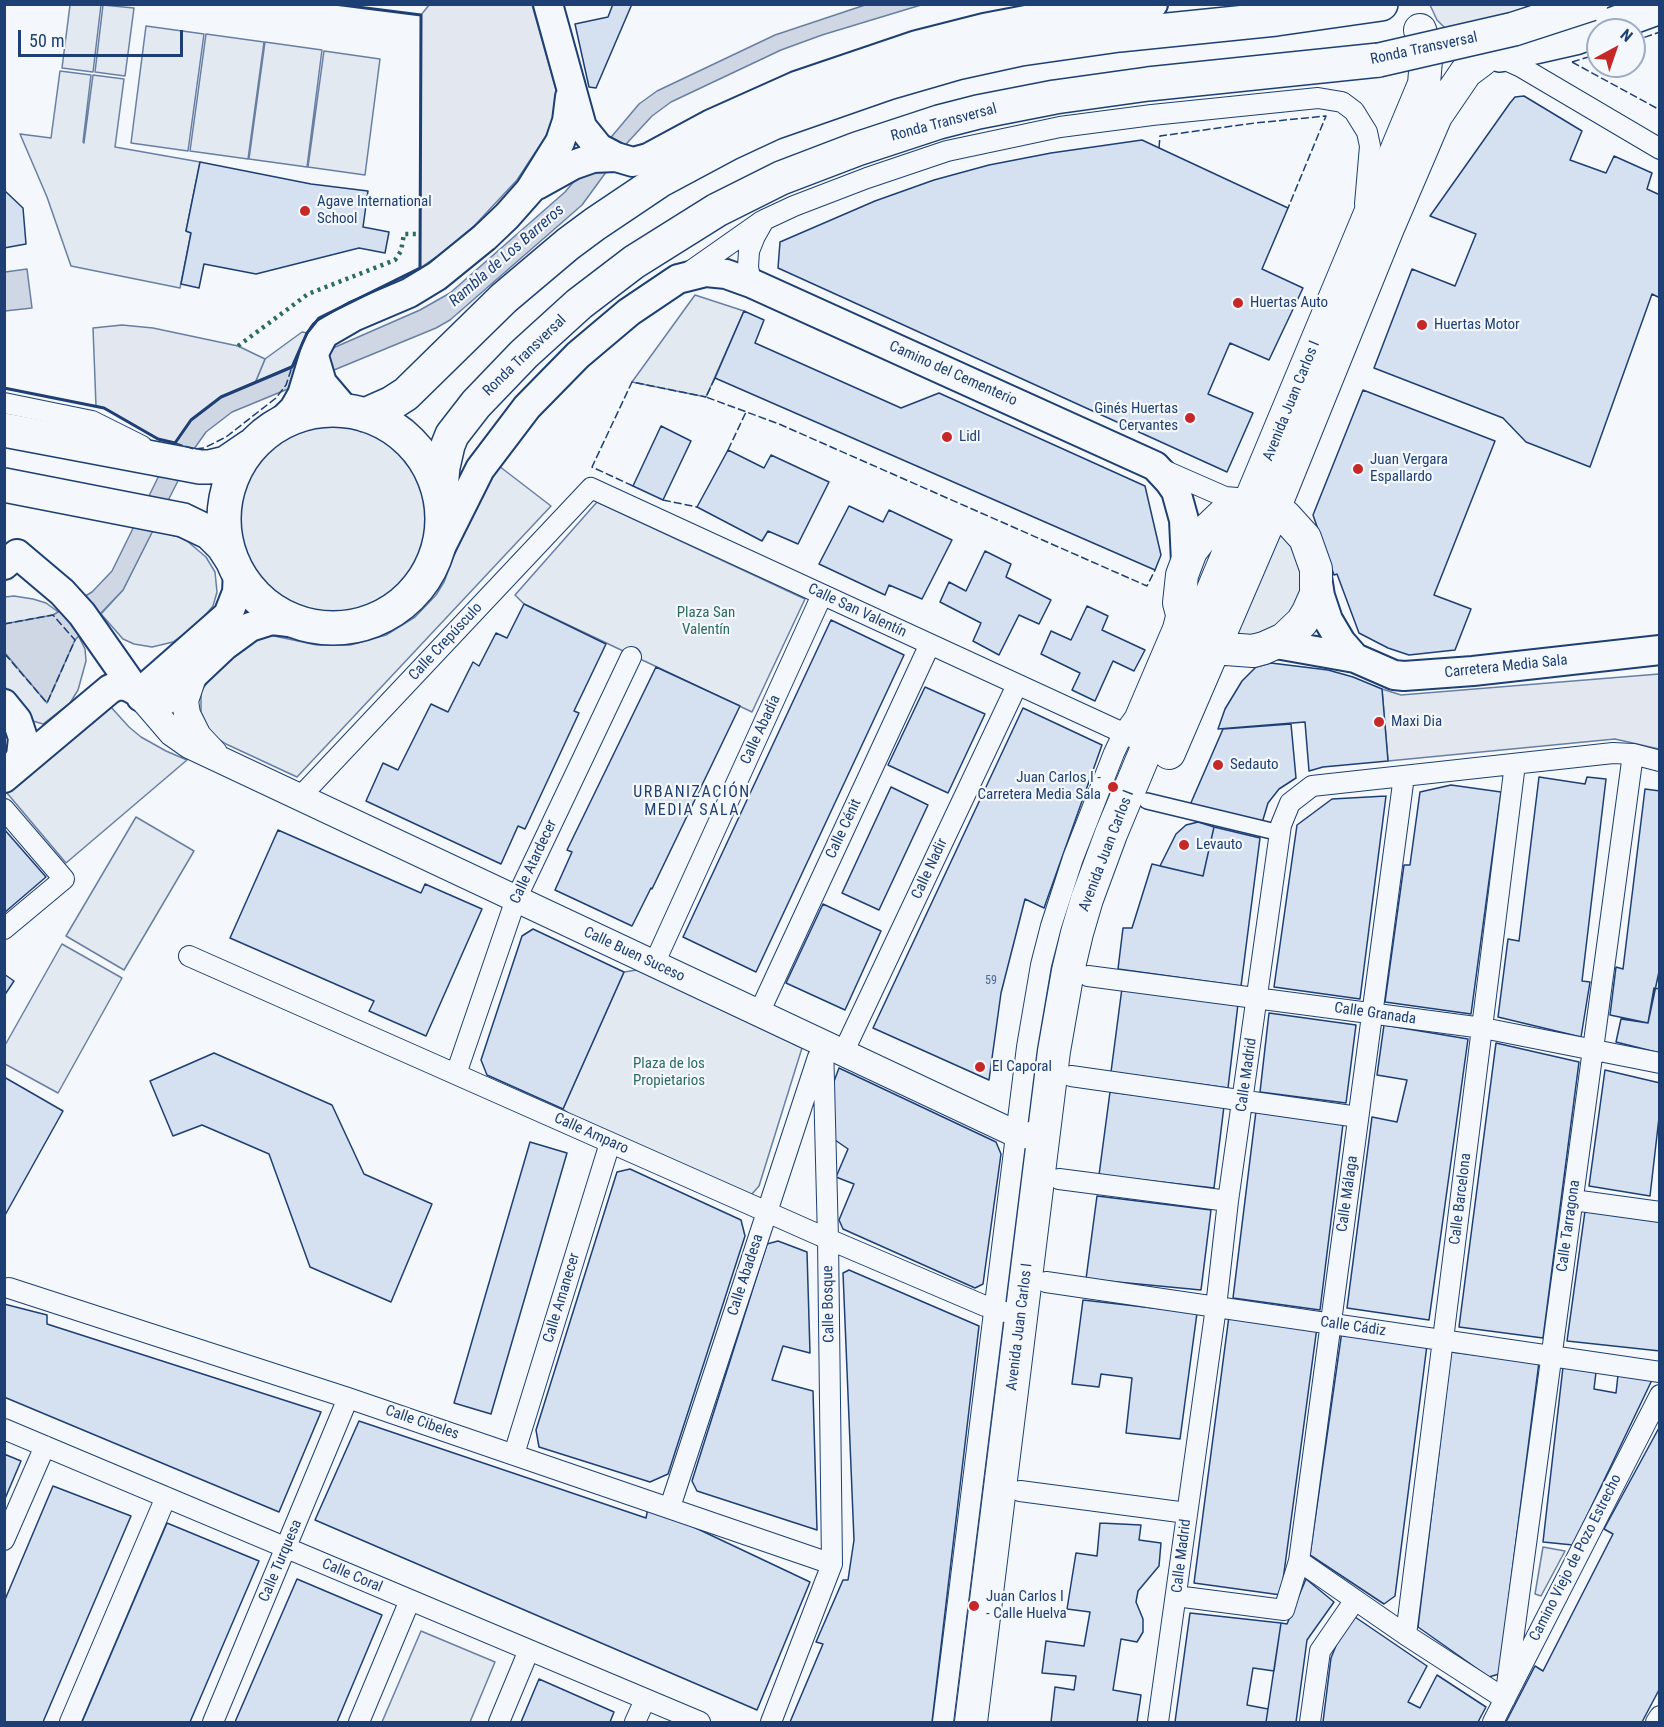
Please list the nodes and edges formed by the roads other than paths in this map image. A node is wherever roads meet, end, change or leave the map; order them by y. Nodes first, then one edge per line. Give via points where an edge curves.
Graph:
1 (548, 4) edge
2 (1153, 4) edge
3 (1545, 4) edge
4 (1591, 4) edge
5 (1380, 5) edge
6 (1659, 8) edge
7 (1415, 17) edge
8 (1493, 57) junction
9 (570, 86) junction
10 (1659, 149) edge
11 (616, 157) junction
12 (530, 190) junction
13 (764, 220) junction
14 (1363, 230) junction
15 (678, 279) junction
16 (752, 283) junction
17 (314, 357) junction
18 (4, 403) edge
19 (355, 412) junction
20 (280, 423) junction
21 (4, 430) edge
22 (252, 445) junction
23 (172, 461) junction
24 (1155, 466) junction
25 (4, 485) edge
26 (591, 488) joint
27 (440, 498) junction
28 (1262, 504) junction
29 (9, 555) edge
30 (434, 561) junction
31 (1186, 562) junction
32 (236, 568) junction
33 (1317, 577) junction
34 (822, 595) junction
35 (1179, 603) junction
36 (306, 624) junction
37 (99, 637) junction
38 (1205, 642) junction
39 (930, 644) junction
40 (1270, 646) junction
41 (1659, 650) edge
42 (631, 657) dead end
43 (1355, 658) junction
44 (192, 661) junction
45 (1017, 685) junction
46 (139, 694) junction
47 (4, 704) edge
48 (1147, 744) junction
49 (1633, 754) junction
50 (1659, 761) edge
51 (228, 764) junction
52 (1515, 764) junction
53 (8, 774) edge
54 (1404, 776) junction
55 (300, 798) junction
56 (1147, 801) junction
57 (4, 809) edge
58 (1280, 833) junction
59 (516, 899) junction
60 (4, 929) edge
61 (189, 956) dead end
62 (654, 963) junction
63 (1088, 976) junction
64 (1258, 998) junction
65 (759, 1013) junction
66 (1372, 1013) junction
67 (1483, 1028) junction
68 (833, 1048) junction
69 (1593, 1049) junction
70 (1659, 1063) edge
71 (456, 1074) junction
72 (1071, 1076) junction
73 (1244, 1101) junction
74 (1358, 1117) junction
75 (1029, 1136) junction
76 (610, 1143) junction
77 (1059, 1179) junction
78 (1573, 1200) junction
79 (1228, 1201) junction
80 (1659, 1210) edge
81 (767, 1212) junction
82 (828, 1239) junction
83 (1046, 1282) junction
84 (9, 1288) dead end
85 (1216, 1307) junction
86 (1008, 1313) junction
87 (1331, 1324) junction
88 (1443, 1340) junction
89 (1551, 1356) junction
90 (1659, 1372) edge
91 (1659, 1395) edge
92 (348, 1398) junction
93 (4, 1429) edge
94 (45, 1446) junction
95 (514, 1454) junction
96 (1010, 1490) junction
97 (166, 1497) junction
98 (670, 1507) junction
99 (1187, 1513) junction
100 (4, 1540) edge
101 (287, 1548) junction
102 (1299, 1561) junction
103 (832, 1564) junction
104 (1176, 1596) junction
105 (410, 1600) junction
106 (1355, 1600) junction
107 (1406, 1635) junction
108 (529, 1650) junction
109 (1505, 1699) junction
110 (645, 1700) junction
111 (1659, 1716) edge
112 (70, 1722) edge
113 (213, 1722) edge
114 (359, 1722) edge
115 (498, 1722) edge
116 (635, 1722) edge
117 (700, 1722) edge
118 (771, 1722) edge
119 (944, 1722) edge
120 (971, 1722) edge
121 (992, 1722) edge
122 (1158, 1722) edge
123 (1310, 1722) edge
124 (1493, 1722) edge
125 (1656, 1722) edge

1 - 9 main road
2 - 11 main road via 1037,18 917,45 796,86 640,161
3 - 8 main road, Avenida Juan Carlos I via 1517,40
4 - 27 highway, Ronda Transversal, bridge via 1451,45 1379,60 1148,84 989,110 900,134 781,178 702,219 634,262 579,304 524,354 452,435
5 - 19 highway via 1074,40 991,54 888,83 773,123 659,181 603,219 504,298 406,394 392,403
6 - 8 highway via 1575,38
7 - 8 main road via 1430,43 1444,53 1460,59
7 - 14 main road, Avenida Juan Carlos I via 1425,45 1424,84
8 - 10 street via 1521,67
8 - 28 main road, Avenida Juan Carlos I via 1466,72 1436,116
9 - 11 main road via 587,135 599,148
9 - 12 main road via 567,122 560,142
11 - 12 main road via 593,158 573,165
12 - 17 main road via 492,230 437,276 410,293 330,329 320,340
13 - 14 street via 867,178 985,142 1141,116 1318,98 1335,99 1349,106 1367,132 1370,146
13 - 15 street
13 - 16 street via 749,251
14 - 28 main road, Avenida Juan Carlos I
15 - 16 main road, Camino del Cementerio via 716,272
15 - 30 main road via 594,340 527,407 480,469
16 - 24 main road, Camino del Cementerio
17 - 19 main road via 322,383
17 - 20 main road via 302,395
18 - 23 street via 92,421
19 - 20 highway via 317,410
19 - 27 highway via 387,424 417,449 434,477
20 - 22 highway
21 - 23 highway
22 - 23 highway via 219,466 200,467
22 - 32 highway via 235,471 225,500 224,529
24 - 28 street, Camino del Cementerio via 1225,497
24 - 31 main road, Camino del Cementerio via 1176,491 1184,520
25 - 32 highway via 188,521 218,539
26 - 34 street, Calle San Valentín
26 - 55 street, Calle Crepúsculo
27 - 30 highway via 442,526
28 - 31 main road via 1234,506 1218,518
28 - 33 main road via 1293,523 1305,538
28 - 38 main road, Avenida Juan Carlos I
29 - 37 main road via 62,592
30 - 36 highway via 412,594 378,618 348,627
31 - 35 main road
32 - 36 highway via 260,600 287,618
32 - 44 main road via 237,592 232,608
33 - 40 main road via 1316,594 1308,612 1294,631
33 - 43 main road, Carretera Media Sala via 1328,620
34 - 39 street, Calle San Valentín
34 - 62 street, Calle Abadía
35 - 38 main road via 1185,626
35 - 48 street, Avenida Juan Carlos I via 1173,628 1135,717
36 - 44 main road via 273,620 250,627
37 - 44 main road via 114,651 141,662
37 - 46 main road
38 - 40 main road via 1237,650
38 - 48 main road, Avenida Juan Carlos I
39 - 45 street, Calle San Valentín
39 - 65 street, Calle Cénit
40 - 43 main road, Carretera Media Sala
40 - 48 main road via 1243,657 1223,674 1205,711
41 - 43 main road, Carretera Media Sala via 1404,676
42 - 59 street, Calle Atardecer
44 - 46 main road
44 - 51 street via 185,701 187,714 198,736
45 - 48 street, Calle San Valentín
45 - 68 street, Calle Nadir
46 - 51 street via 180,740
46 - 53 main road via 125,685 110,689
47 - 53 main road via 17,720 23,738 21,756
48 - 56 main road, Avenida Juan Carlos I
48 - 75 main road, Avenida Juan Carlos I via 1077,933
49 - 50 street, Calle Madrid
49 - 52 street, Calle Madrid
49 - 69 street, Calle Tarragona
51 - 55 street, Calle Buen Suceso
52 - 54 street, Calle Madrid
52 - 67 street, Calle Barcelona
54 - 58 street, Calle Madrid via 1312,786 1290,803
54 - 66 street, Calle Málaga
55 - 59 street, Calle Buen Suceso
56 - 58 street
56 - 63 main road, Avenida Juan Carlos I via 1114,884
57 - 60 street via 64,879
58 - 64 street, Calle Madrid
59 - 62 street, Calle Buen Suceso
59 - 71 street, Calle Atardecer
61 - 71 street, Calle Amparo
62 - 65 street, Calle Buen Suceso
63 - 64 street, Calle Granada
63 - 72 main road, Avenida Juan Carlos I
64 - 66 street, Calle Granada
64 - 73 street, Calle Madrid
65 - 68 street, Calle Buen Suceso
66 - 67 street, Calle Granada
66 - 74 street, Calle Málaga
67 - 69 street, Calle Granada
67 - 88 street, Calle Barcelona
68 - 75 street, Calle Buen Suceso
68 - 81 street, Calle Abadesa
68 - 82 street, Calle Bosque
69 - 70 street, Calle Granada
69 - 78 street, Calle Tarragona
71 - 76 street, Calle Amparo
72 - 73 street
72 - 77 main road, Avenida Juan Carlos I
73 - 74 street
73 - 79 street, Calle Madrid
74 - 87 street, Calle Málaga
75 - 86 main road, Avenida Juan Carlos I
76 - 81 street, Calle Amparo
76 - 95 street, Calle Amanecer
77 - 79 street
77 - 83 main road, Avenida Juan Carlos I
78 - 80 street
78 - 89 street, Calle Tarragona
79 - 85 street, Calle Madrid
81 - 82 street, Calle Amparo
81 - 98 street, Calle Abadesa
82 - 86 street, Calle Amparo
82 - 103 street, Calle Bosque
83 - 85 street, Calle Cádiz
83 - 96 main road, Avenida Juan Carlos I
84 - 92 street, Calle Cibeles
85 - 87 street, Calle Cádiz
85 - 99 street, Calle Madrid
86 - 96 main road, Avenida Juan Carlos I
86 - 119 street, Avenida Juan Carlos I
87 - 88 street, Calle Cádiz
87 - 102 street, Calle Málaga
88 - 89 street, Calle Cádiz
88 - 107 street, Calle Barcelona
89 - 90 street, Calle Cádiz
89 - 109 street, Calle Tarragona
91 - 109 street, Camino Viejo de Pozo Estrecho
92 - 95 street, Calle Cibeles
92 - 101 street, Calle Turquesa
93 - 94 street, Calle Coral
94 - 97 street, Calle Coral
94 - 100 street
95 - 98 street, Calle Cibeles
96 - 99 street
96 - 120 main road, Avenida Juan Carlos I
96 - 121 main road, Avenida Juan Carlos I
97 - 101 street, Calle Coral
97 - 112 street
98 - 103 street, Calle Cibeles
99 - 104 street, Calle Madrid
101 - 105 street, Calle Coral
101 - 113 street, Calle Turquesa
102 - 104 street, Calle Málaga via 1284,1610
102 - 106 street
103 - 118 street
104 - 122 street, Calle Madrid
105 - 108 street, Calle Coral
105 - 114 street
106 - 107 street
106 - 123 street via 1320,1651
107 - 109 street
108 - 110 street, Calle Coral
108 - 115 street
109 - 124 street, Camino Viejo de Pozo Estrecho
110 - 116 street
110 - 117 street, Calle Coral
111 - 125 street

